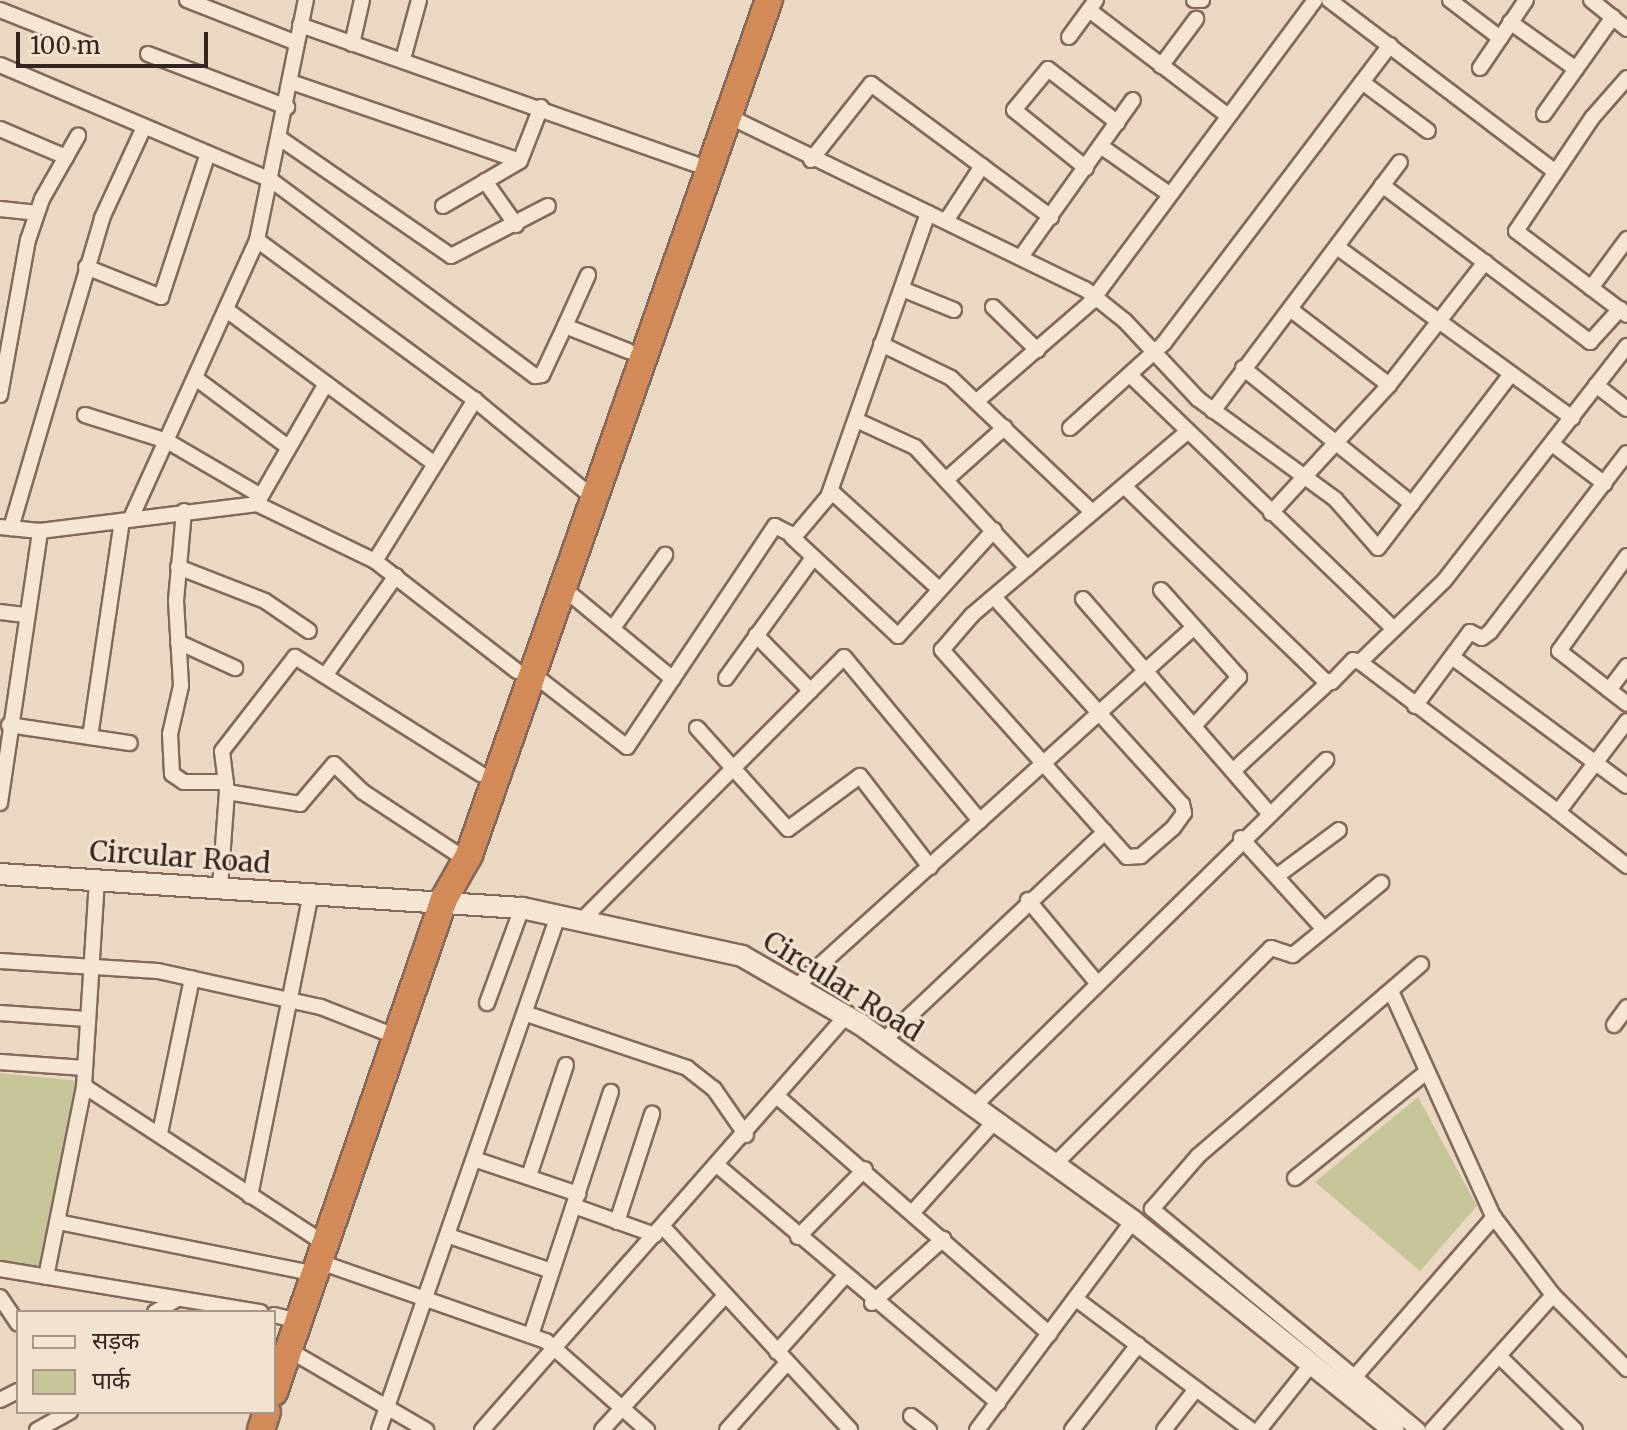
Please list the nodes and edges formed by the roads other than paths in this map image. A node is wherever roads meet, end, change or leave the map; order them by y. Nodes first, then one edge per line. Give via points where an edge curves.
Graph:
1 (187, 0) edge
2 (306, 0) edge
3 (362, 0) edge
4 (419, 0) edge
5 (752, 0) edge
6 (769, 0) edge
7 (1194, 0) edge
8 (1202, 0) edge
9 (1315, 0) edge
10 (1329, 0) edge
11 (1450, 0) edge
12 (1526, 0) edge
13 (1591, 0) edge
14 (1093, 5) edge
15 (0, 10) edge
16 (1613, 17) junction
17 (1196, 19) dead end
18 (1510, 22) junction
19 (300, 25) junction
20 (1627, 29) edge
21 (1069, 37) dead end
22 (1500, 38) junction
23 (297, 43) junction
24 (352, 44) junction
25 (89, 45) dead end
26 (1390, 45) junction
27 (148, 54) dead end
28 (403, 59) junction
29 (0, 65) edge
30 (1161, 66) junction
31 (1480, 68) dead end
32 (1576, 69) junction
33 (1626, 76) edge
34 (291, 82) junction
35 (1362, 82) junction
36 (1133, 100) dead end
37 (287, 107) junction
38 (541, 107) junction
39 (1544, 114) dead end
40 (728, 116) junction
41 (1228, 116) junction
42 (1118, 123) junction
43 (144, 127) junction
44 (0, 129) edge
45 (1428, 131) dead end
46 (78, 136) dead end
47 (281, 139) junction
48 (1102, 147) junction
49 (208, 153) junction
50 (66, 157) junction
51 (811, 160) junction
52 (520, 161) junction
53 (1400, 162) dead end
54 (695, 164) junction
55 (982, 166) junction
56 (1086, 168) junction
57 (1554, 171) junction
58 (271, 180) junction
59 (485, 181) junction
60 (1382, 185) junction
61 (1169, 194) junction
62 (443, 206) dead end
63 (548, 206) dead end
64 (0, 209) edge
65 (36, 213) junction
66 (928, 213) junction
67 (1051, 217) junction
68 (946, 221) junction
69 (516, 225) junction
70 (1627, 239) edge
71 (257, 240) junction
72 (1337, 247) junction
73 (1023, 254) junction
74 (1485, 262) junction
75 (86, 267) junction
76 (588, 275) dead end
77 (1591, 288) junction
78 (902, 289) junction
79 (1095, 296) junction
80 (993, 307) dead end
81 (1290, 309) junction
82 (954, 310) dead end
83 (228, 311) junction
84 (1623, 312) edge
85 (1440, 319) junction
86 (565, 326) junction
87 (881, 344) junction
88 (1627, 346) edge
89 (1037, 350) junction
90 (628, 351) junction
91 (1154, 355) junction
92 (1243, 368) junction
93 (1511, 374) junction
94 (1130, 375) junction
95 (198, 380) junction
96 (325, 385) junction
97 (1389, 385) junction
98 (1596, 385) junction
99 (0, 395) edge
100 (475, 400) junction
101 (977, 401) junction
102 (1627, 409) edge
103 (1213, 411) junction
104 (85, 415) dead end
105 (1572, 418) junction
106 (856, 420) junction
107 (1005, 427) junction
108 (1070, 428) dead end
109 (1186, 433) junction
110 (167, 441) junction
111 (1552, 444) junction
112 (1337, 445) junction
113 (288, 447) junction
114 (1627, 453) edge
115 (435, 464) junction
116 (948, 478) junction
117 (1306, 478) junction
118 (1605, 484) junction
119 (1124, 486) junction
120 (831, 491) junction
121 (586, 493) junction
122 (259, 500) junction
123 (1412, 504) junction
124 (184, 511) junction
125 (1092, 512) junction
126 (1271, 513) junction
127 (127, 520) junction
128 (6, 527) edge
129 (994, 530) junction
130 (40, 531) junction
131 (792, 537) junction
132 (665, 555) dead end
133 (1627, 556) edge
134 (812, 559) junction
135 (375, 561) junction
136 (178, 567) junction
137 (1027, 568) junction
138 (396, 576) junction
139 (562, 587) junction
140 (939, 589) junction
141 (1161, 590) dead end
142 (994, 597) junction
143 (1083, 599) dead end
144 (0, 612) edge
145 (26, 615) junction
146 (1194, 627) junction
147 (613, 628) junction
148 (1394, 629) junction
149 (309, 631) dead end
150 (756, 635) junction
151 (178, 642) junction
152 (1452, 657) junction
153 (1360, 662) junction
154 (1627, 666) edge
155 (235, 668) dead end
156 (1147, 672) junction
157 (327, 673) junction
158 (525, 673) junction
159 (726, 678) dead end
160 (673, 679) junction
161 (1329, 682) junction
162 (1609, 690) junction
163 (811, 691) junction
164 (7, 697) edge
165 (1627, 704) edge
166 (1415, 706) junction
167 (1099, 717) junction
168 (1627, 721) edge
169 (9, 725) junction
170 (1194, 726) junction
171 (697, 728) dead end
172 (90, 737) junction
173 (130, 743) dead end
174 (1326, 760) dead end
175 (1595, 762) junction
176 (1043, 765) junction
177 (737, 768) junction
178 (1234, 770) junction
179 (2, 772) edge
180 (481, 774) junction
181 (1627, 786) edge
182 (226, 787) junction
183 (0, 803) edge
184 (1558, 812) junction
185 (1269, 813) junction
186 (980, 821) junction
187 (1339, 830) dead end
188 (1105, 832) junction
189 (1241, 838) junction
190 (455, 863) junction
191 (1627, 866) edge
192 (930, 867) junction
193 (0, 874) edge
194 (1277, 876) junction
195 (97, 879) junction
196 (1381, 883) dead end
197 (220, 887) junction
198 (311, 894) junction
199 (444, 899) junction
200 (1028, 900) junction
201 (522, 908) junction
202 (559, 913) junction
203 (584, 918) junction
204 (1323, 928) junction
205 (0, 961) edge
206 (1421, 964) dead end
207 (91, 967) junction
208 (192, 978) junction
209 (1098, 984) junction
210 (797, 986) junction
211 (1391, 991) junction
212 (292, 999) junction
213 (487, 1003) dead end
214 (1627, 1007) edge
215 (0, 1013) edge
216 (527, 1014) junction
217 (846, 1016) junction
218 (87, 1019) junction
219 (1614, 1025) dead end
220 (397, 1037) junction
221 (883, 1041) junction
222 (0, 1062) edge
223 (566, 1065) dead end
224 (85, 1068) junction
225 (1424, 1074) junction
226 (84, 1086) junction
227 (611, 1092) dead end
228 (779, 1098) junction
229 (974, 1106) junction
230 (652, 1114) dead end
231 (995, 1121) junction
232 (160, 1133) junction
233 (746, 1135) junction
234 (477, 1160) junction
235 (1054, 1165) junction
236 (718, 1166) junction
237 (865, 1169) junction
238 (529, 1176) junction
239 (1295, 1178) dead end
240 (250, 1196) junction
241 (576, 1200) junction
242 (913, 1212) junction
243 (1494, 1217) junction
244 (1133, 1221) junction
245 (58, 1222) junction
246 (617, 1222) junction
247 (659, 1231) junction
248 (449, 1236) junction
249 (798, 1237) junction
250 (943, 1239) junction
251 (321, 1260) junction
252 (0, 1269) edge
253 (551, 1271) junction
254 (46, 1277) junction
255 (844, 1277) junction
256 (1553, 1295) junction
257 (725, 1296) junction
258 (0, 1297) edge
259 (1076, 1299) junction
260 (176, 1300) junction
261 (426, 1300) junction
262 (872, 1303) junction
263 (158, 1310) edge
264 (243, 1310) edge
265 (286, 1318) edge
266 (16, 1321) edge
267 (1050, 1334) junction
268 (531, 1335) junction
269 (1138, 1345) junction
270 (556, 1348) junction
271 (289, 1350) junction
272 (1499, 1356) junction
273 (782, 1358) junction
274 (1313, 1362) junction
275 (1627, 1369) edge
276 (1351, 1381) junction
277 (276, 1386) edge
278 (1196, 1389) junction
279 (998, 1403) junction
280 (387, 1407) junction
281 (622, 1408) junction
282 (66, 1414) edge
283 (911, 1416) dead end
284 (37, 1430) edge
285 (379, 1430) edge
286 (426, 1430) edge
287 (482, 1430) edge
288 (602, 1430) edge
289 (647, 1430) edge
290 (727, 1430) edge
291 (850, 1430) edge
292 (929, 1430) edge
293 (977, 1430) edge
294 (1072, 1430) edge
295 (1164, 1430) edge
296 (1251, 1430) edge
297 (1259, 1430) edge
298 (1394, 1430) edge
299 (1418, 1430) edge
300 (1432, 1430) edge
301 (1575, 1430) edge

1 - 23 street
2 - 19 street
3 - 24 street
4 - 28 street
5 - 54 highway
6 - 40 highway
7 - 8 street
9 - 41 street
10 - 26 street
11 - 22 street
12 - 18 street
13 - 16 street
14 - 21 street
14 - 30 street
15 - 25 street
16 - 20 street
16 - 32 street
17 - 30 street
18 - 22 street
18 - 32 street
19 - 23 street
19 - 24 street
22 - 31 street
23 - 34 street
24 - 28 street
26 - 35 street
26 - 57 street
27 - 37 street
28 - 38 street
29 - 43 street
30 - 41 street
32 - 39 street
33 - 57 street
34 - 37 street
34 - 52 street
35 - 45 street
35 - 91 street
36 - 42 street
37 - 47 street
38 - 52 street
38 - 54 street
40 - 51 street
40 - 121 highway
41 - 61 street
42 - 48 street
42 - 56 street via 1048,69 1014,110
43 - 49 street
43 - 75 street
44 - 50 street
46 - 50 street
47 - 58 street
47 - 69 street via 451,256
48 - 56 street
48 - 61 street
49 - 58 street
49 - 75 street via 161,297
50 - 65 street
51 - 55 street via 871,84
51 - 66 street
52 - 59 street
53 - 60 street
54 - 90 highway
55 - 67 street
55 - 68 street
56 - 67 street
57 - 77 street via 1517,233
58 - 71 street
58 - 86 street via 535,376 542,375
59 - 62 street
59 - 69 street
60 - 72 street
60 - 74 street
61 - 79 street
63 - 69 street
64 - 65 street
65 - 99 street
66 - 68 street
66 - 78 street
67 - 73 street
68 - 73 street
70 - 77 street
71 - 83 street
71 - 100 street
72 - 81 street
72 - 85 street
73 - 79 street
74 - 84 street via 1590,342
74 - 85 street
75 - 128 street
76 - 86 street
77 - 84 street
78 - 82 street
78 - 87 street
79 - 89 street
79 - 91 street
80 - 89 street
81 - 92 street
81 - 97 street
83 - 95 street
83 - 96 street
85 - 93 street
85 - 97 street
86 - 90 street
87 - 101 street via 941,371
87 - 106 street
88 - 98 street
89 - 101 street
90 - 121 highway
91 - 94 street
91 - 103 street
92 - 103 street
92 - 112 street
93 - 105 street
93 - 123 street
94 - 108 street
94 - 109 street
95 - 110 street
95 - 113 street
96 - 113 street
96 - 115 street
97 - 112 street
98 - 102 street
98 - 105 street
100 - 115 street
100 - 121 street
101 - 107 street
103 - 117 street
104 - 110 street
105 - 111 street
106 - 116 street via 908,441
106 - 120 street
107 - 116 street
107 - 125 street
109 - 119 street
109 - 126 street
110 - 122 street
110 - 127 street
111 - 118 street
111 - 148 street via 1444,581
112 - 117 street
112 - 123 street
113 - 122 street
114 - 118 street
115 - 135 street
116 - 129 street
117 - 123 street via 1342,506 1378,548
117 - 126 street
118 - 152 street via 1490,632 1482,638 1470,631
119 - 125 street
119 - 161 street
120 - 131 street
120 - 140 street
121 - 139 highway
121 - 158 highway
122 - 124 street
122 - 135 street
124 - 127 street
124 - 136 street
125 - 137 street
126 - 148 street
127 - 130 street
127 - 172 street
128 - 130 street
129 - 137 street
129 - 140 street
130 - 145 street
131 - 134 street
131 - 160 street via 775,526
132 - 147 street
133 - 162 street via 1559,651
134 - 140 street via 896,635
134 - 150 street
135 - 138 street
136 - 149 street via 265,601
136 - 151 street
137 - 142 street
138 - 157 street
138 - 158 street
139 - 147 street
139 - 158 highway
141 - 146 street
142 - 167 street
142 - 176 street via 949,637 943,654
143 - 156 street
144 - 145 street
145 - 164 street
146 - 156 street
146 - 170 street via 1239,681
147 - 160 street
148 - 153 street
150 - 159 street
150 - 163 street
151 - 155 street
151 - 182 street via 181,686 170,734 172,774 184,782
152 - 166 street
152 - 175 street
153 - 161 street via 1353,660
153 - 166 street
154 - 162 street
156 - 167 street
156 - 170 street
157 - 180 street
157 - 182 street via 304,658 290,660 225,746
158 - 160 street via 623,749
158 - 180 highway
158 - 190 highway via 469,855
161 - 178 street
162 - 165 street
163 - 177 street
163 - 186 street via 847,659
164 - 169 street
166 - 184 street
167 - 176 street
167 - 188 street via 1184,811 1136,858 1127,857
168 - 175 street
169 - 172 street
169 - 179 street
170 - 178 street
171 - 177 street
172 - 173 street
174 - 185 street
175 - 181 street
175 - 184 street
176 - 186 street
176 - 188 street
177 - 192 street via 788,829 858,774
177 - 203 street
178 - 185 street
179 - 183 street
180 - 190 highway
182 - 190 street via 300,804 334,764
182 - 197 street
184 - 191 street
185 - 189 street
186 - 192 street
187 - 194 street
188 - 200 street
189 - 194 street
189 - 209 street
190 - 199 highway
192 - 210 street
193 - 195 main road, Circular Road
194 - 204 street
195 - 197 main road, Circular Road
195 - 207 street
196 - 204 street
197 - 198 main road, Circular Road
198 - 199 main road, Circular Road
198 - 212 street
199 - 201 main road, Circular Road
199 - 220 highway
200 - 209 street
200 - 221 street
201 - 202 main road, Circular Road
201 - 213 street
202 - 203 main road, Circular Road
202 - 216 street
203 - 210 main road, Circular Road via 728,951
204 - 235 street via 1291,956 1271,948
205 - 207 street
206 - 211 street
207 - 208 street
207 - 218 street
208 - 212 street
208 - 232 street
209 - 229 street
210 - 217 main road, Circular Road
211 - 225 street
211 - 276 street via 1222,1133 1152,1206 1157,1216
212 - 220 street
212 - 240 street
214 - 219 street
215 - 218 street
216 - 233 street via 687,1068 714,1089
216 - 234 street
217 - 221 main road, Circular Road
217 - 228 street
218 - 224 street
220 - 251 highway
221 - 229 main road, Circular Road
222 - 224 street
223 - 238 street
224 - 226 street
225 - 239 street
225 - 243 street
226 - 232 street
226 - 245 street
227 - 241 street
228 - 233 street
228 - 237 street
229 - 231 main road, Circular Road
230 - 246 street
231 - 235 main road, Circular Road
231 - 242 street
232 - 240 street
233 - 236 street
234 - 238 street
234 - 248 street
235 - 244 main road, Circular Road
236 - 247 street
236 - 249 street
237 - 242 street
237 - 249 street
238 - 241 street
240 - 251 street
241 - 246 street
241 - 253 street
242 - 250 street
243 - 256 street
243 - 276 street
244 - 259 street
244 - 274 main road, Circular Road
245 - 251 street
245 - 254 street
246 - 247 street
247 - 257 street
247 - 270 street
248 - 253 street
248 - 261 street
249 - 255 street
250 - 262 street
250 - 267 street
251 - 261 street
251 - 265 highway
252 - 254 street
253 - 268 street
254 - 260 street
255 - 262 street
255 - 273 street
256 - 272 street
256 - 275 street
257 - 273 street
257 - 281 street
258 - 266 street
259 - 267 street
259 - 269 street
260 - 263 street
260 - 264 street
261 - 268 street
261 - 280 street
262 - 279 street
265 - 271 highway
267 - 279 street
268 - 270 street
269 - 278 street
269 - 294 street
270 - 281 street
270 - 287 street
271 - 277 highway
271 - 280 street
272 - 300 street
272 - 301 street
273 - 290 street
273 - 291 street
274 - 276 main road, Circular Road
274 - 297 street
276 - 298 main road, Circular Road
276 - 299 street
278 - 295 street
278 - 296 street
279 - 293 street
280 - 285 street
280 - 286 street
281 - 288 street
281 - 289 street
282 - 284 street
283 - 292 street

